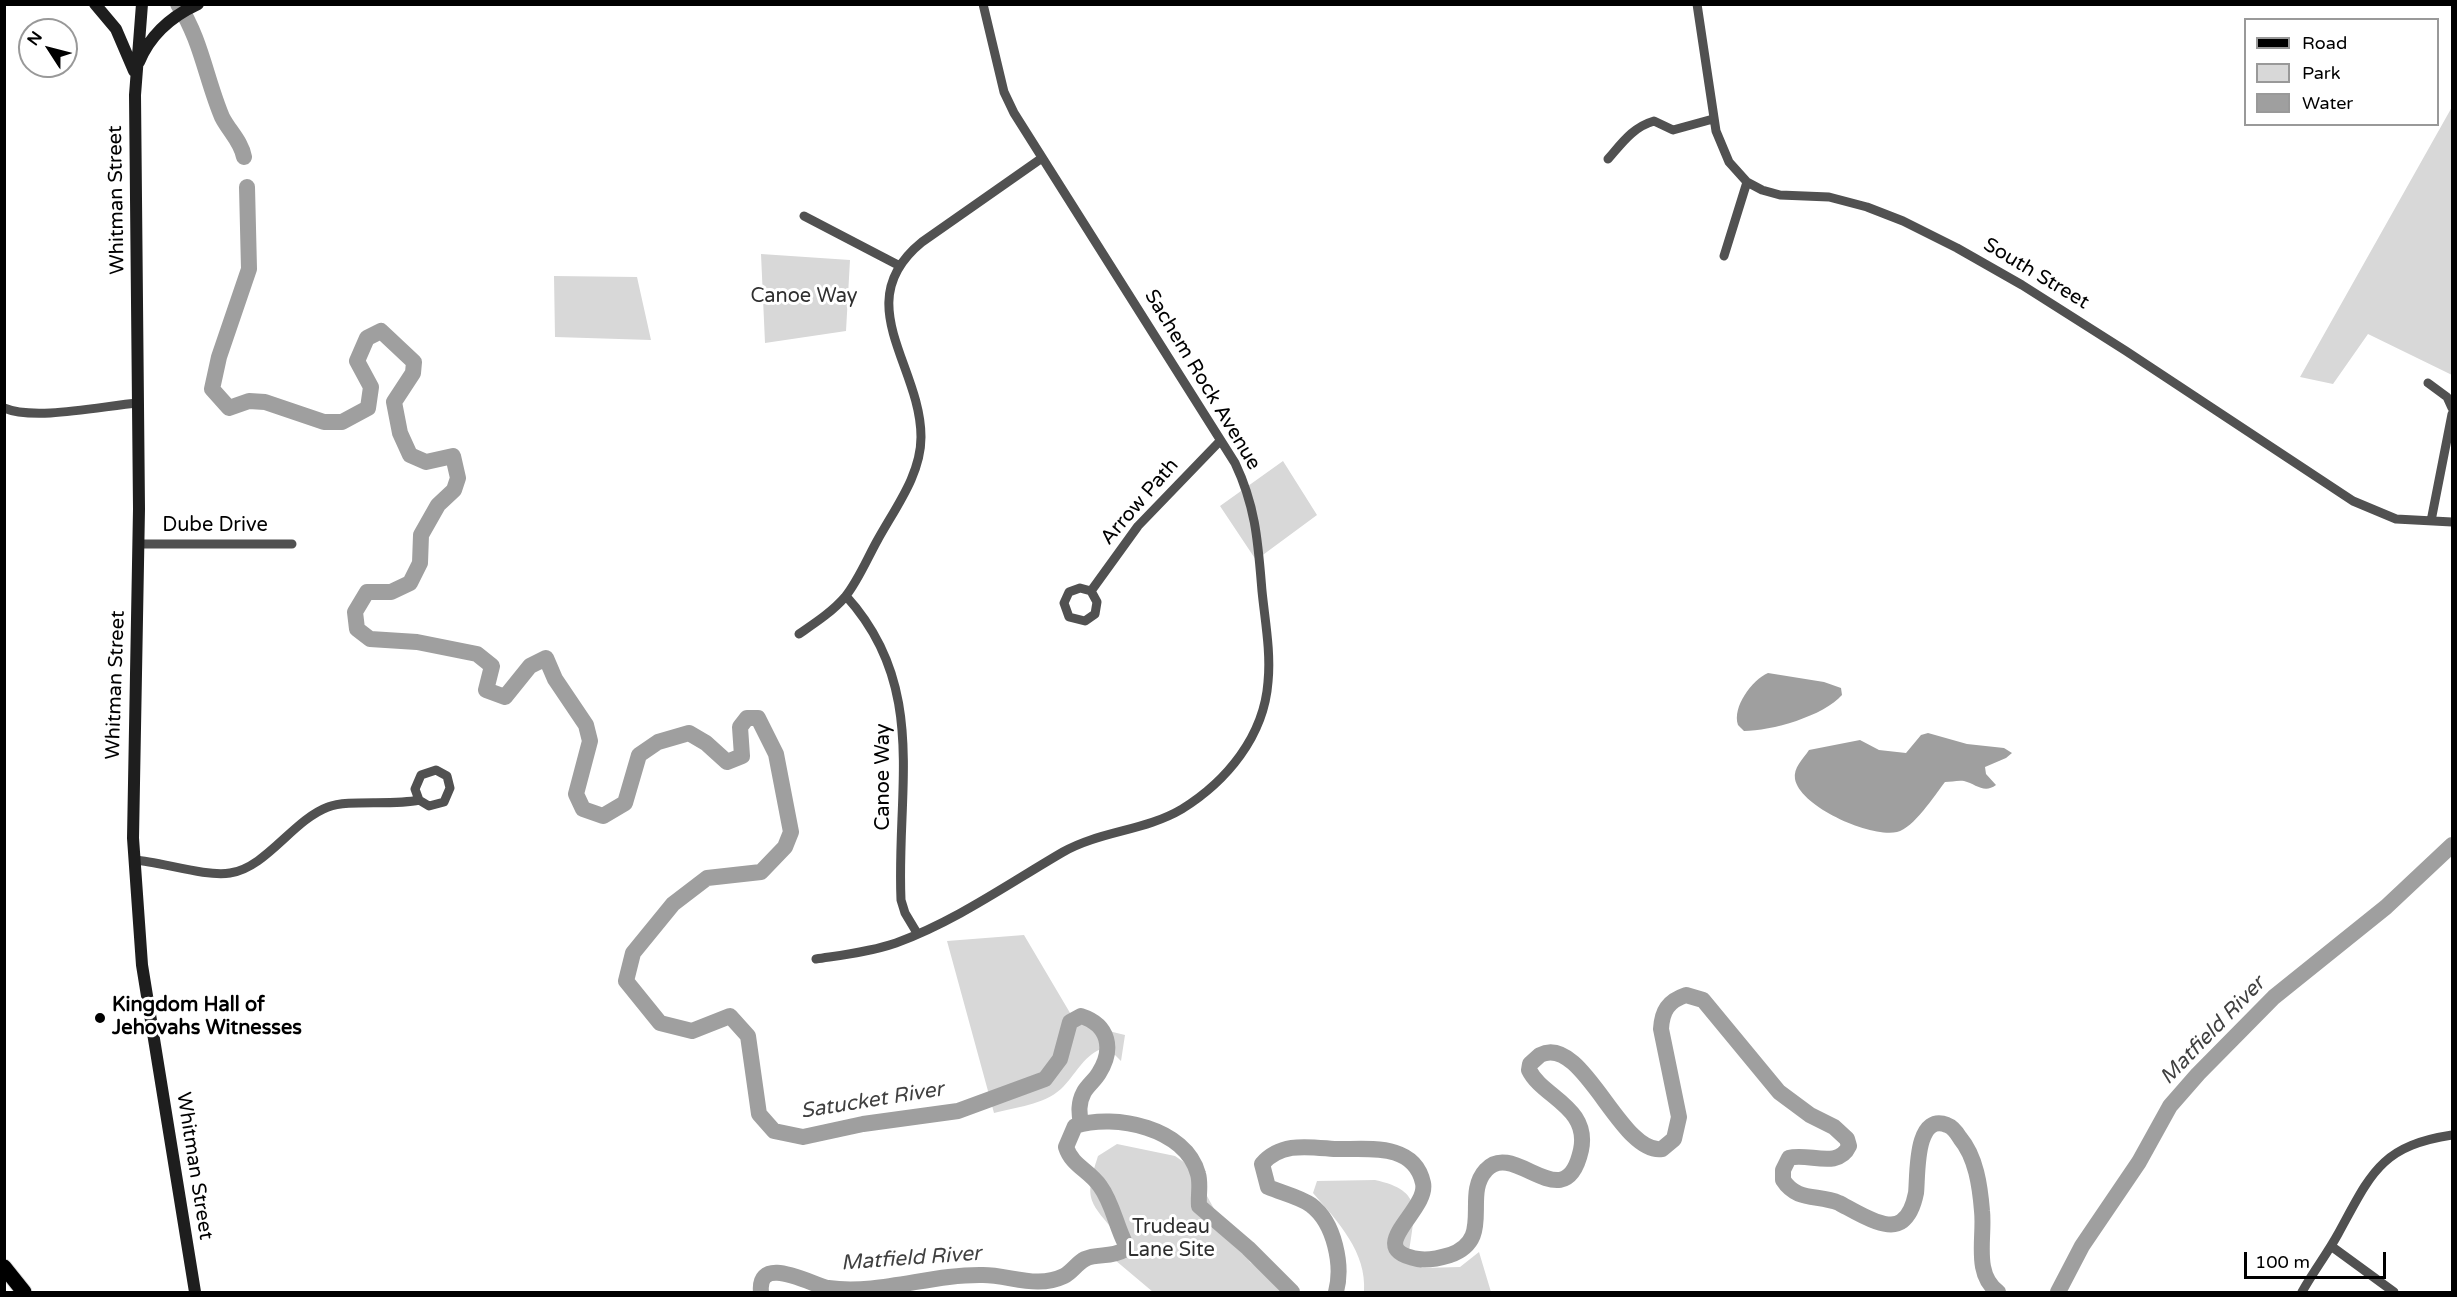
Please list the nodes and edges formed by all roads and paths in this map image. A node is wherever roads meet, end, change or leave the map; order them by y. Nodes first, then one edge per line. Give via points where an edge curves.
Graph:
1 (95, 4) edge
2 (137, 4) edge
3 (142, 4) edge
4 (983, 4) edge
5 (1697, 4) edge
6 (192, 7) edge
7 (135, 75) junction
8 (1713, 119) junction
9 (1042, 158) junction
10 (1608, 159) dead end
11 (1747, 182) junction
12 (804, 216) dead end
13 (1724, 256) dead end
14 (898, 265) junction
15 (2428, 383) dead end
16 (138, 403) junction
17 (4, 408) edge
18 (2452, 408) edge
19 (2452, 414) edge
20 (1221, 441) junction
21 (2430, 521) junction
22 (2452, 522) edge
23 (138, 544) junction
24 (292, 544) dead end
25 (1091, 591) dead end
26 (846, 596) junction
27 (799, 634) dead end
28 (419, 800) dead end
29 (135, 860) junction
30 (917, 933) junction
31 (816, 959) dead end
32 (2452, 1136) edge
33 (2331, 1246) junction
34 (4, 1268) edge
35 (24, 1293) edge
36 (195, 1293) edge
37 (2302, 1293) edge
38 (2394, 1293) edge

1 - 7 main road via 116,29
2 - 7 main road, Whitman Street via 131,42
3 - 7 main road, Whitman Street
4 - 9 street, Sachem Rock Avenue via 1004,92
5 - 8 street, South Street
6 - 7 main road via 174,18 146,47
7 - 16 main road, Whitman Street
8 - 10 street via 1673,130 1654,121 1645,124 1629,134
8 - 11 street, South Street via 1724,152
9 - 14 street via 951,220
9 - 20 street, Sachem Rock Avenue
11 - 13 street
11 - 21 street, South Street via 1780,195 1829,197 1919,228 2022,285 2353,501 2396,519
12 - 14 street
14 - 26 street via 890,284 890,318 916,402 920,450 902,498
15 - 18 street via 2447,397
16 - 17 street via 40,413
16 - 23 main road, Whitman Street
19 - 21 street
20 - 25 street, Arrow Path via 1137,526
20 - 30 street, Sachem Rock Avenue via 1243,480 1255,514 1268,653 1264,704 1243,752 1213,786 1174,814 1077,845 980,903
21 - 22 street, South Street
23 - 24 street, Dube Drive
23 - 29 main road, Whitman Street via 132,780
26 - 27 street
26 - 30 street, Canoe Way via 874,634 898,695 905,742 901,899
28 - 29 street via 331,806 299,825 258,860 230,873
29 - 36 main road, Whitman Street via 143,974
30 - 31 street, Sachem Rock Avenue via 877,948
32 - 33 street via 2419,1142 2390,1156 2364,1187
33 - 37 street
33 - 38 street
34 - 35 main road

